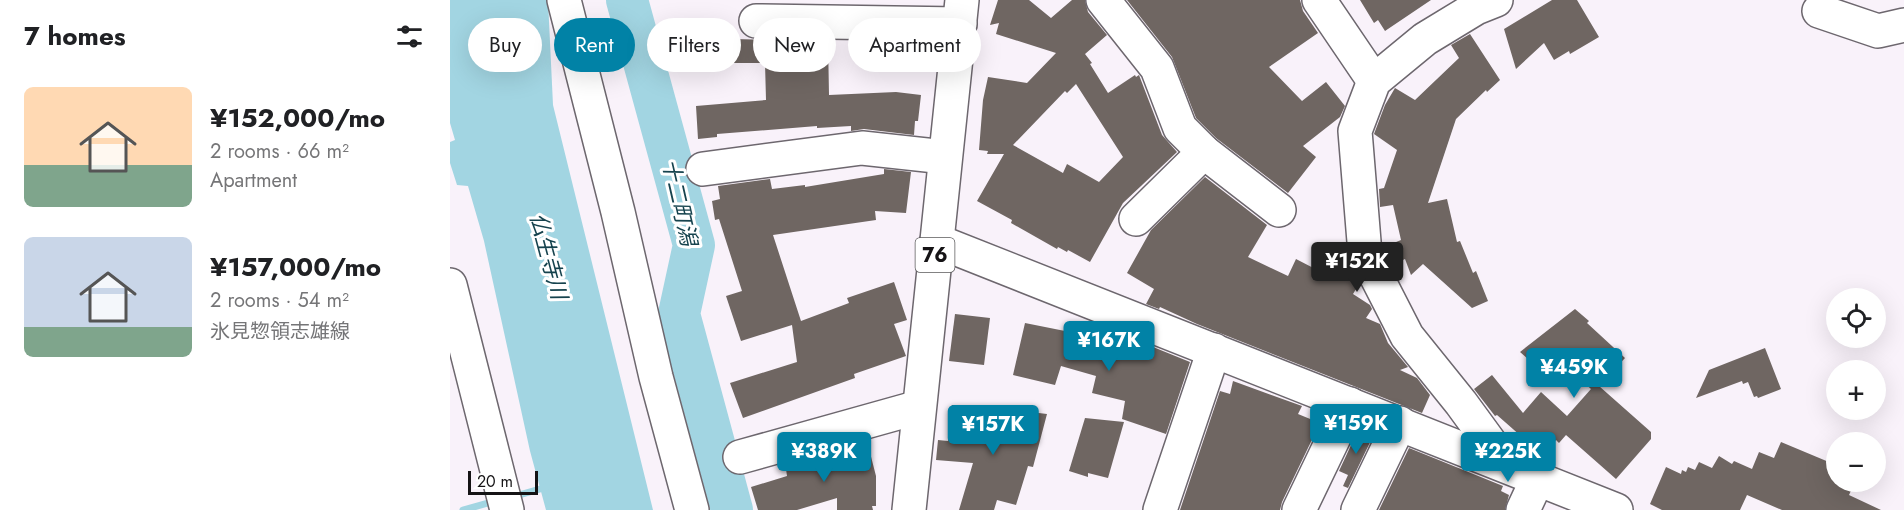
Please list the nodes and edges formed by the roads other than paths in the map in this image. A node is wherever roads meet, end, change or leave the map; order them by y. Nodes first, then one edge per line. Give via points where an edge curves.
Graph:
1 (564, 0) edge
2 (1103, 0) edge
3 (1319, 0) edge
4 (1483, 3) edge
5 (1819, 11) dead end
6 (961, 12) edge
7 (824, 18) edge
8 (1904, 25) edge
9 (1374, 81) junction
10 (1204, 152) junction
11 (945, 157) junction
12 (704, 170) dead end
13 (1279, 210) dead end
14 (1136, 219) dead end
15 (937, 241) junction
16 (450, 285) edge
17 (1214, 350) junction
18 (1350, 404) junction
19 (919, 407) junction
20 (1400, 423) junction
21 (740, 457) dead end
22 (1507, 466) junction
23 (1538, 478) junction
24 (507, 510) edge
25 (692, 510) edge
26 (909, 510) edge
27 (1160, 510) edge
28 (1299, 510) edge
29 (1358, 510) edge
30 (1522, 510) edge
31 (1616, 510) edge

1 - 25 street
2 - 10 street via 1157,68 1180,128
3 - 9 street
4 - 9 street via 1425,39
5 - 8 street via 1878,31
6 - 7 street
6 - 11 street, 76
9 - 22 street via 1355,130 1365,254 1407,336
10 - 13 street
10 - 14 street
11 - 12 street via 862,148
11 - 15 street, 76
15 - 17 street
15 - 19 street, 76
16 - 24 street
17 - 18 street
17 - 27 street
18 - 20 street
18 - 28 street
19 - 21 street
19 - 26 street, 76
20 - 22 street
20 - 29 street
22 - 23 street
23 - 30 street
23 - 31 street

